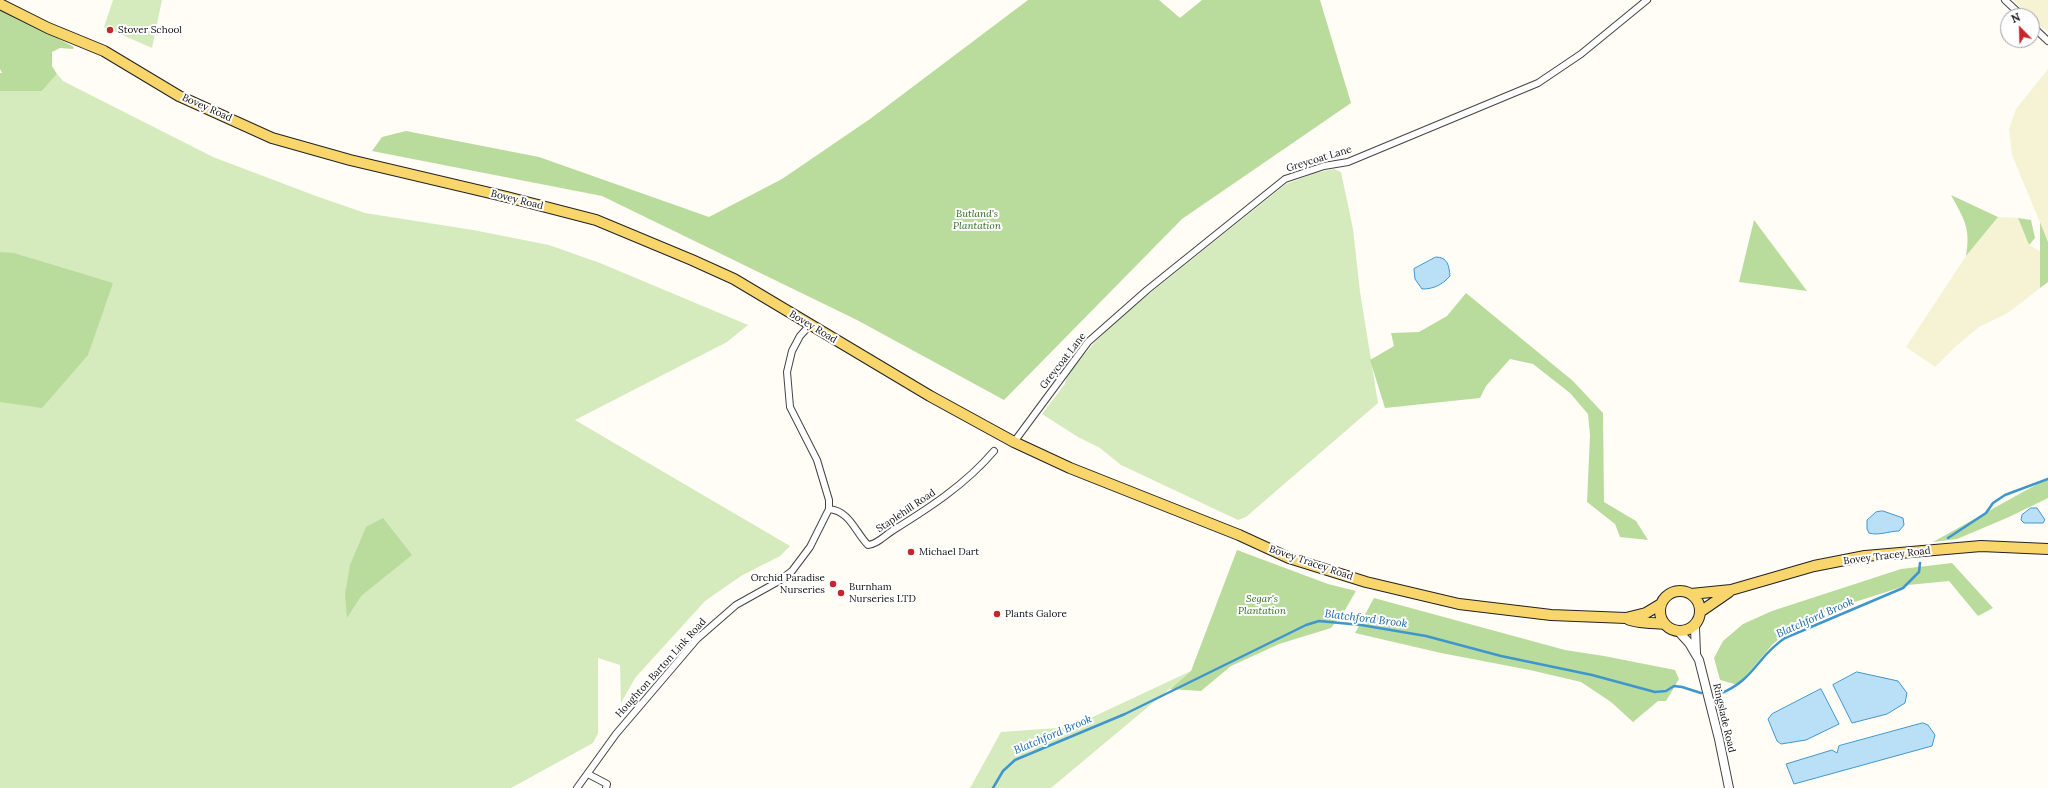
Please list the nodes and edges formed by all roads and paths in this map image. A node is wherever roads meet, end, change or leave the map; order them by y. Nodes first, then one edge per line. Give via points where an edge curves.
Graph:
1 (1647, 0) edge
2 (2005, 0) edge
3 (0, 4) edge
4 (2014, 8) edge
5 (2040, 34) edge
6 (2048, 41) edge
7 (810, 325) junction
8 (1014, 442) junction
9 (994, 451) dead end
10 (829, 509) junction
11 (2048, 549) edge
12 (1731, 590) junction
13 (1691, 594) junction
14 (1661, 604) junction
15 (1700, 612) junction
16 (1626, 618) junction
17 (1696, 623) junction
18 (1665, 624) junction
19 (1678, 631) junction
20 (1696, 653) junction
21 (588, 774) junction
22 (577, 788) edge
23 (606, 788) edge
24 (1729, 788) edge

1 - 8 street, Greycoat Lane via 1581,54 1538,83 1348,162 1324,166 1285,179 1147,290 1088,342
2 - 4 street
3 - 7 main road, Bovey Road via 48,28 104,51 179,96 272,138 350,160 596,220 734,279
5 - 6 street
7 - 8 main road, Bovey Road
7 - 10 street via 792,351 787,372 790,407 817,460 830,500
8 - 16 main road, Bovey Tracey Road via 1070,468 1239,535 1289,558 1366,582 1458,604 1552,615
9 - 10 street, Staplehill Road via 982,465 934,506 876,543 868,545 845,516 838,510
10 - 21 street, Houghton Barton Link Road via 801,561 779,581 736,605 697,639 616,734
11 - 12 main road, Bovey Tracey Road via 1981,546 1865,556 1814,566
12 - 13 main road, Bovey Tracey Road
12 - 15 main road, Bovey Tracey Road
13 - 14 main road via 1684,591 1670,593
13 - 15 main road via 1699,603
14 - 16 main road, Bovey Tracey Road via 1646,613
14 - 18 main road via 1660,616
15 - 17 main road
16 - 18 main road, Bovey Tracey Road via 1632,622
17 - 19 main road via 1691,628
17 - 20 street, Ringslade Road
18 - 19 main road
19 - 20 street, Ringslade Road
20 - 24 street, Ringslade Road via 1709,696
21 - 22 street, Houghton Barton Link Road
21 - 23 street via 607,784

